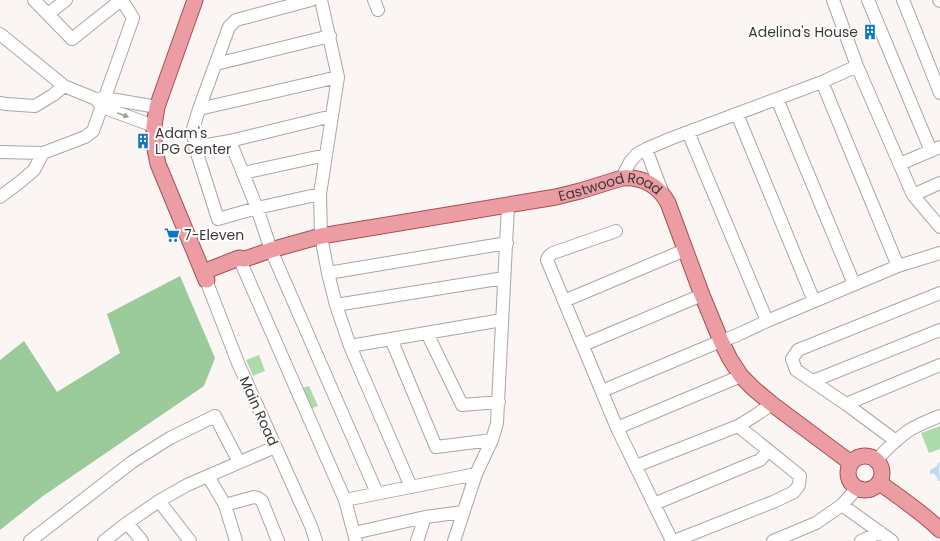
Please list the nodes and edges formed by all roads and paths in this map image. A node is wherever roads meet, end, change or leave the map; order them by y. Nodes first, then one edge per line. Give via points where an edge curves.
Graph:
1 (34, 0) edge
2 (66, 0) edge
3 (121, 0) edge
4 (195, 0) edge
5 (311, 0) edge
6 (321, 0) edge
7 (832, 0) edge
8 (868, 0) edge
9 (902, 0) edge
10 (48, 14) junction
11 (0, 34) edge
12 (330, 36) junction
13 (216, 64) junction
14 (856, 66) junction
15 (338, 77) junction
16 (822, 82) junction
17 (64, 86) junction
18 (940, 93) edge
19 (777, 99) junction
20 (101, 101) junction
21 (0, 102) edge
22 (157, 107) junction
23 (199, 109) junction
24 (737, 114) junction
25 (332, 116) junction
26 (154, 126) junction
27 (688, 132) junction
28 (230, 141) junction
29 (195, 147) junction
30 (646, 149) junction
31 (935, 149) edge
32 (0, 152) edge
33 (43, 153) junction
34 (326, 155) junction
35 (900, 164) junction
36 (243, 173) junction
37 (622, 178) junction
38 (940, 183) edge
39 (320, 194) junction
40 (663, 194) junction
41 (913, 194) junction
42 (0, 197) edge
43 (508, 205) junction
44 (257, 208) junction
45 (938, 222) edge
46 (616, 231) dead end
47 (321, 236) junction
48 (507, 243) junction
49 (271, 250) junction
50 (685, 250) junction
51 (940, 253) edge
52 (242, 261) junction
53 (898, 266) junction
54 (328, 273) junction
55 (204, 276) junction
56 (504, 278) junction
57 (854, 284) junction
58 (940, 292) edge
59 (702, 295) junction
60 (564, 301) junction
61 (814, 301) junction
62 (336, 306) junction
63 (502, 320) junction
64 (767, 321) junction
65 (940, 330) edge
66 (427, 333) junction
67 (391, 339) junction
68 (720, 341) junction
69 (582, 345) junction
70 (350, 346) junction
71 (940, 366) edge
72 (741, 376) junction
73 (813, 381) junction
74 (602, 391) junction
75 (499, 402) junction
76 (772, 404) junction
77 (846, 404) junction
78 (940, 416) edge
79 (738, 426) junction
80 (617, 428) junction
81 (492, 440) junction
82 (896, 441) junction
83 (275, 447) junction
84 (768, 451) junction
85 (877, 460) junction
86 (239, 462) junction
87 (851, 464) junction
88 (636, 466) junction
89 (476, 474) junction
90 (208, 476) junction
91 (880, 483) junction
92 (411, 487) junction
93 (857, 488) junction
94 (377, 493) junction
95 (345, 500) junction
96 (159, 501) junction
97 (654, 504) junction
98 (224, 505) junction
99 (842, 505) junction
100 (463, 512) junction
101 (425, 517) junction
102 (127, 523) junction
103 (940, 530) edge
104 (880, 532) junction
105 (355, 537) edge
106 (30, 541) edge
107 (104, 541) edge
108 (142, 541) edge
109 (190, 541) edge
110 (236, 541) edge
111 (278, 541) edge
112 (316, 541) edge
113 (417, 541) edge
114 (454, 541) edge
115 (673, 541) edge
116 (773, 541) edge
117 (861, 541) edge
118 (892, 541) edge

1 - 10 street
2 - 10 street
3 - 10 street via 72,39
3 - 20 street via 133,18
4 - 22 main road
5 - 13 street via 236,20 230,27
6 - 12 street
7 - 14 street
8 - 31 street
9 - 18 street
11 - 17 street
12 - 13 street
12 - 15 street
13 - 23 street
14 - 16 street
14 - 35 street
15 - 23 street
15 - 25 street
16 - 19 street
16 - 53 street
17 - 20 street
17 - 21 street via 35,106
19 - 24 street
19 - 57 street
20 - 22 street
20 -> 26 street
20 - 33 street via 93,131 85,137
22 - 26 main road
23 - 29 street via 193,129
24 - 27 street
24 - 61 street
25 - 28 street
25 - 34 street
26 - 55 main road via 158,164
27 - 30 street
27 - 64 street
28 - 29 street
28 - 36 street
29 - 44 street via 218,219
30 - 37 street via 630,162
30 - 40 street
31 - 35 street
32 - 33 street
33 - 42 street via 34,170
34 - 36 street
34 - 39 street
35 - 41 street
36 - 44 street
37 - 40 main road, Eastwood Road via 640,179
37 - 43 main road, Eastwood Road via 556,197
38 - 41 street
39 - 44 street
39 - 47 street
40 - 50 main road, Eastwood Road
41 - 45 street
43 - 47 main road, Eastwood Road
43 - 48 street
44 - 49 street
46 - 60 street via 553,253 547,260
47 - 49 main road, Eastwood Road
47 - 54 street
48 - 54 street
48 - 56 street
49 - 52 main road, Eastwood Road
49 - 94 street
50 - 59 main road, Eastwood Road
50 - 60 street
51 - 53 street
52 - 55 main road, Eastwood Road
52 - 95 street
53 - 57 street
54 - 62 street
55 - 83 street, Main Road
56 - 62 street
56 - 63 street
57 - 61 street
58 - 73 street via 798,350 792,359 796,370
59 - 68 main road, Eastwood Road
59 - 69 street
60 - 69 street
61 - 64 street
62 - 70 street
63 - 66 street
63 - 75 street
64 - 68 street
65 - 73 street
66 - 67 street
66 - 75 street via 462,404
67 - 70 street
67 - 81 street via 436,447
68 - 72 main road, Eastwood Road
68 - 74 street
69 - 74 street
70 - 92 street
71 - 77 street
72 - 76 main road, Eastwood Road
72 - 80 street
73 - 77 street
74 - 80 street
75 - 81 street
76 - 79 street
76 - 87 main road, Eastwood Road
77 - 82 street
78 - 82 street via 909,431
79 - 84 street
79 - 88 street
80 - 88 street
81 - 89 street
82 - 85 street
83 - 86 street
83 - 112 street, Main Road
84 - 97 street via 760,460
84 - 115 street via 800,476 799,485 794,492
85 - 87 main road via 861,456
85 - 91 main road via 883,473
86 - 90 street
86 - 106 street via 215,416 170,438 132,462
87 - 93 main road via 848,475 851,483
88 - 97 street
89 - 92 street
89 - 100 street
90 - 96 street
90 - 98 street
91 - 93 main road via 869,490
91 - 103 main road
92 - 94 street
93 - 99 street
94 - 95 street
95 - 105 street
96 - 102 street
96 - 109 street
97 - 115 street
98 - 110 street
98 - 111 street via 254,496 258,498 262,501
99 - 104 street
99 - 116 street via 816,523
100 - 101 street
100 - 114 street
101 - 105 street
101 - 113 street
102 - 107 street
102 - 108 street
104 - 117 street
104 - 118 street

